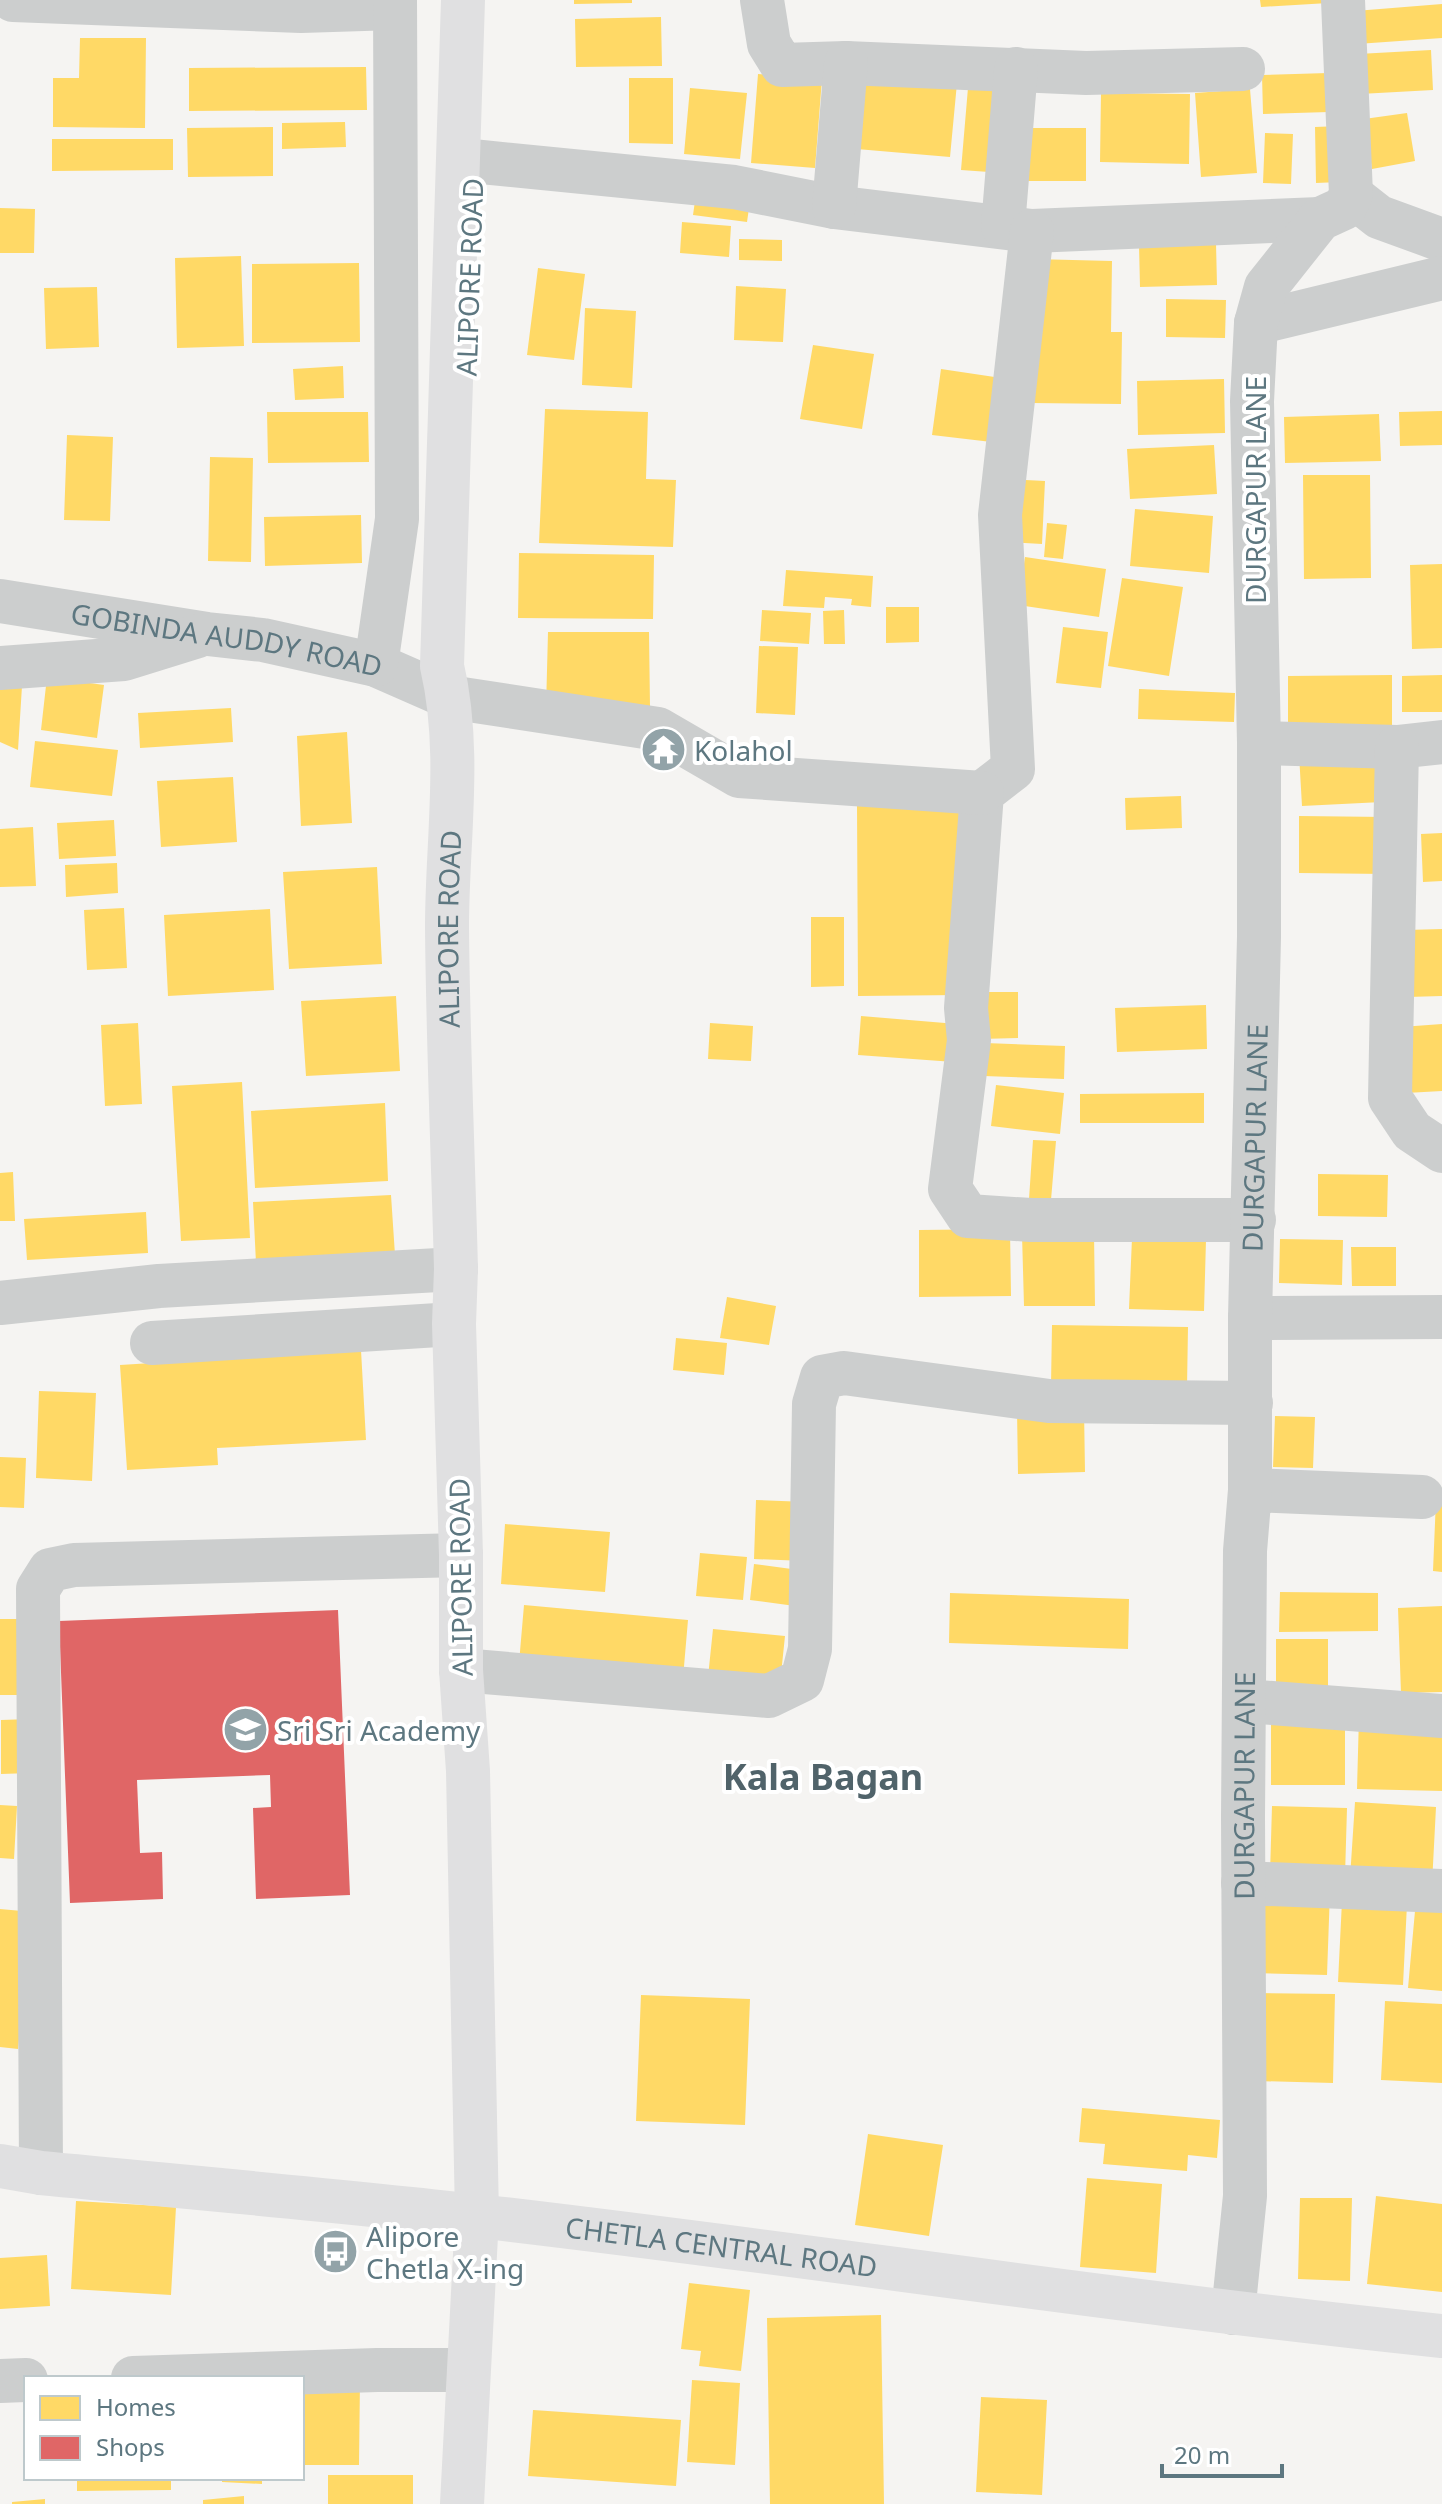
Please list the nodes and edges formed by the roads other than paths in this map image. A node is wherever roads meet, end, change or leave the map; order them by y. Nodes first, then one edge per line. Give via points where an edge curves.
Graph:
1 (13, 0) edge
2 (463, 0) edge
3 (481, 0) edge
4 (762, 0) edge
5 (1343, 0) edge
6 (395, 4) edge
7 (846, 63) junction
8 (1016, 69) junction
9 (1243, 69) dead end
10 (472, 161) junction
11 (834, 207) junction
12 (1336, 207) junction
13 (1018, 228) junction
14 (1442, 240) edge
15 (1442, 278) edge
16 (1256, 323) junction
17 (0, 601) edge
18 (207, 634) junction
19 (376, 665) junction
20 (0, 668) edge
21 (450, 677) junction
22 (1442, 742) edge
23 (1259, 743) junction
24 (1397, 747) junction
25 (982, 793) junction
26 (1442, 1151) edge
27 (1254, 1220) junction
28 (456, 1269) junction
29 (0, 1303) edge
30 (1442, 1317) edge
31 (1250, 1318) junction
32 (454, 1324) junction
33 (152, 1343) dead end
34 (1251, 1403) junction
35 (1250, 1490) junction
36 (1422, 1497) dead end
37 (461, 1555) junction
38 (461, 1670) junction
39 (1245, 1701) junction
40 (1442, 1716) edge
41 (1243, 1883) junction
42 (1442, 1891) edge
43 (20, 2169) edge
44 (477, 2216) junction
45 (1233, 2313) junction
46 (1442, 2336) edge
47 (468, 2370) junction
48 (194, 2376) edge
49 (24, 2380) edge
50 (0, 2381) edge
51 (462, 2504) edge

1 - 6 street via 301,11
2 - 21 main road, ALIPORE ROAD
3 - 10 main road, ALIPORE ROAD
4 - 7 street via 769,44 782,65
5 - 12 street
6 - 19 street via 397,519
7 - 8 street
7 - 11 street
8 - 9 street
8 - 13 street
10 - 11 street via 734,187
10 - 21 main road, ALIPORE ROAD
11 - 13 street
12 - 13 street
12 - 14 street
12 - 16 street, DURGAPUR LANE via 1266,287
13 - 25 street via 1000,515 1013,769
15 - 16 street
16 - 23 street, DURGAPUR LANE via 1252,401
17 - 18 street, GOBINDA AUDDY ROAD
18 - 19 street, GOBINDA AUDDY ROAD via 263,640
18 - 20 street via 124,659
19 - 21 street, GOBINDA AUDDY ROAD
21 - 25 street, GOBINDA AUDDY ROAD via 658,729 739,776
21 - 28 main road, ALIPORE ROAD via 447,926
22 - 24 street
23 - 24 street
23 - 27 street, DURGAPUR LANE
24 - 26 street via 1390,1098 1412,1131
25 - 27 street via 966,1008 969,1040 950,1189 968,1216
27 - 31 street, DURGAPUR LANE
28 - 29 street via 159,1286
28 - 32 main road, ALIPORE ROAD
30 - 31 street
31 - 34 street, DURGAPUR LANE
32 - 33 street
32 - 37 main road, ALIPORE ROAD
34 - 35 street, DURGAPUR LANE
34 - 38 street via 1049,1401 844,1373 822,1377 814,1404 810,1649 802,1680 769,1696
35 - 36 street
35 - 39 street, DURGAPUR LANE
37 - 38 main road, ALIPORE ROAD
37 - 43 street via 74,1565 50,1570 38,1589
38 - 44 main road, ALIPORE ROAD via 468,1771
39 - 40 street
39 - 41 street, DURGAPUR LANE
41 - 42 street
41 - 45 street, DURGAPUR LANE via 1245,2196
43 - 44 main road, CHETLA CENTRAL ROAD
44 - 45 main road, CHETLA CENTRAL ROAD
44 - 47 main road, ALIPORE ROAD
45 - 46 main road, CHETLA CENTRAL ROAD
47 - 48 street
47 - 51 main road, ALIPORE ROAD
49 - 50 street

